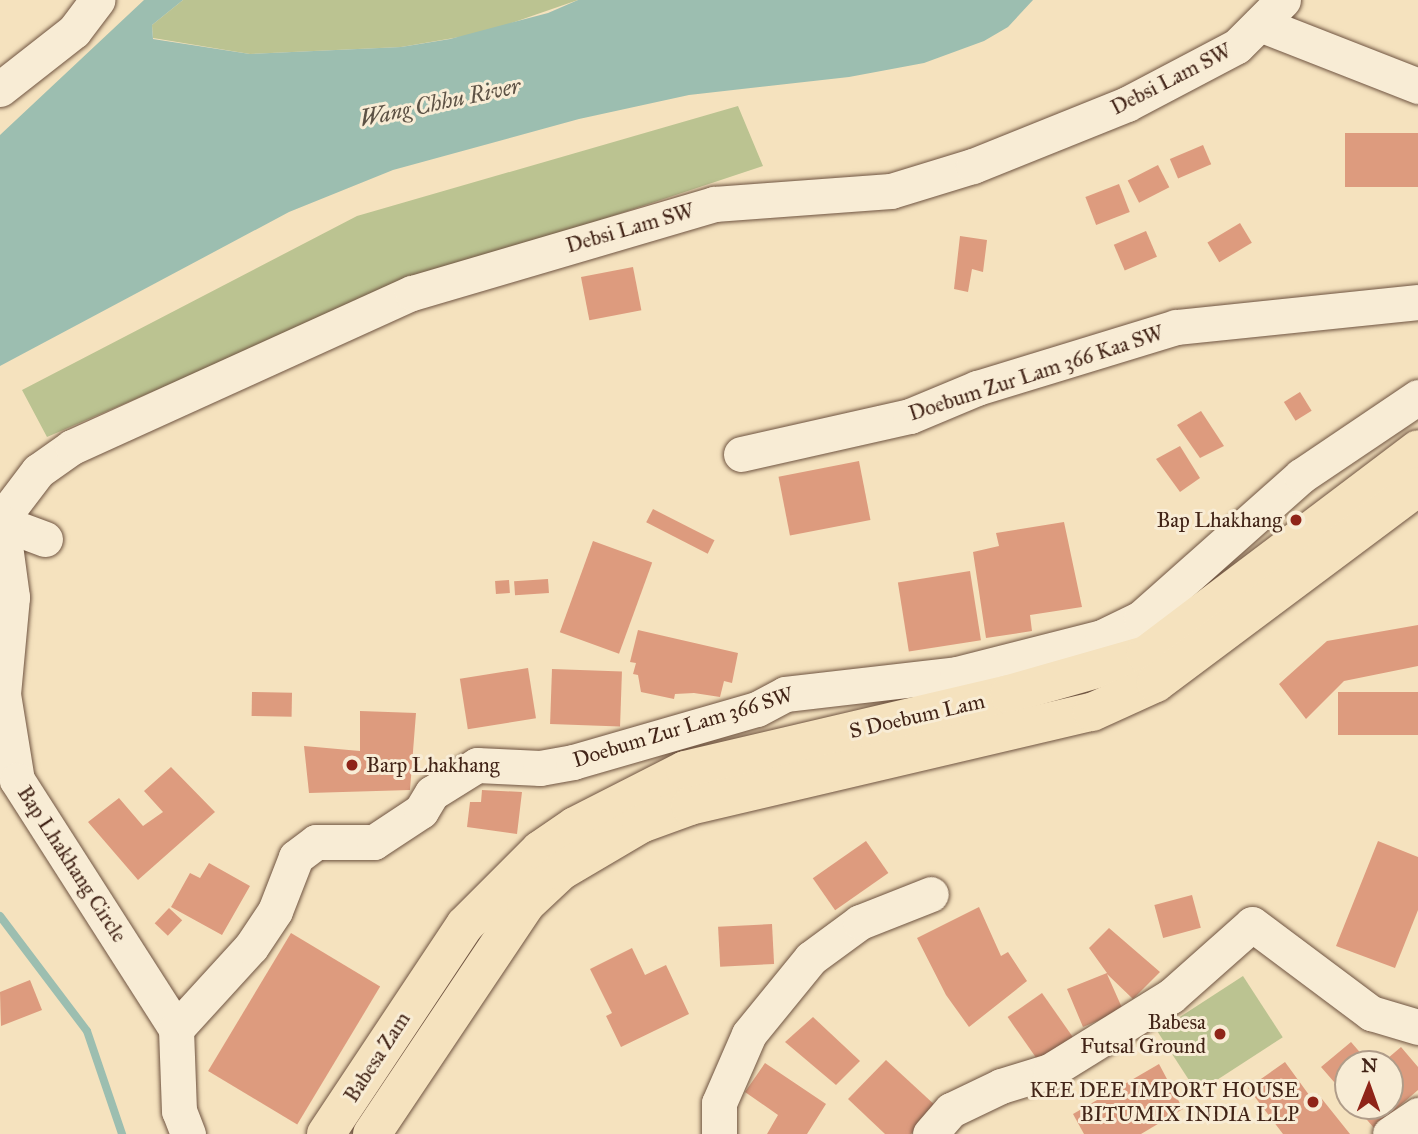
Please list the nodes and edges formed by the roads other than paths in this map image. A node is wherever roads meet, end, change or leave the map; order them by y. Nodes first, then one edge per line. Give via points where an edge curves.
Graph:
1 (97, 0) edge
2 (1272, 12) edge
3 (1418, 86) edge
4 (0, 89) edge
5 (1418, 302) edge
6 (1418, 397) edge
7 (1418, 449) edge
8 (741, 454) dead end
9 (1418, 487) edge
10 (1, 522) edge
11 (45, 539) dead end
12 (687, 788) junction
13 (931, 894) dead end
14 (427, 981) joint
15 (461, 1000) joint
16 (1418, 1027) edge
17 (176, 1029) junction
18 (1418, 1115) edge
19 (188, 1134) edge
20 (326, 1134) edge
21 (372, 1134) edge
22 (719, 1134) edge
23 (930, 1134) edge
24 (1390, 1134) edge

1 - 4 street via 75,31
2 - 3 street
2 - 10 street, Debsi Lam SW via 1237,46 1127,104 973,166 891,191 714,204 412,293 72,447 38,471
5 - 8 street, Doebum Zur Lam 366 Kaa SW via 1175,327 977,388 911,416
6 - 17 street, Doebum Zur Lam 366 SW via 1301,476 1141,618 1102,637 957,674 785,694 757,709 573,762 540,768 477,765 432,793 421,811 374,842 316,842 296,857 275,911 251,947
7 - 12 highway, S Doebum Lam via 1146,655
9 - 12 highway, S Doebum Lam via 1156,684 1092,712
10 - 11 street
10 - 17 street, Bap Lhakhang Circle via 12,597 3,694 17,780
12 - 14 highway, S Doebum Lam via 575,826 540,850 465,925
12 - 15 highway, S Doebum Lam via 641,824 561,871 526,904
13 - 22 street via 860,922 811,958 749,1034 719,1103
14 - 20 highway, Babesa Zam
15 - 21 highway, Babesa Zam
16 - 23 street via 1371,1013 1252,924 1171,996 1050,1071 1001,1086 951,1110
17 - 19 street via 179,1111
18 - 24 street

